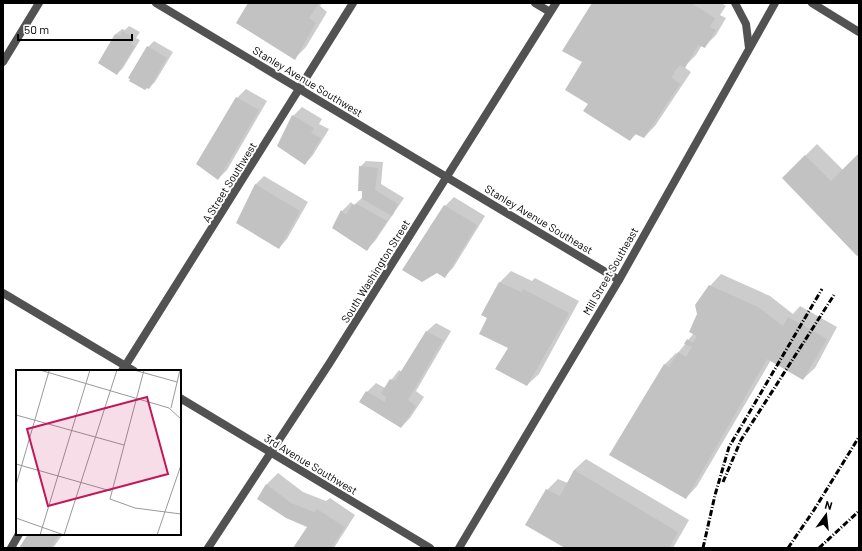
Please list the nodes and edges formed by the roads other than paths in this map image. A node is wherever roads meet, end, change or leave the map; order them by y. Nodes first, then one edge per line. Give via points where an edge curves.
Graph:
1 (39, 3) edge
2 (156, 3) edge
3 (353, 3) edge
4 (535, 3) edge
5 (556, 3) edge
6 (735, 3) edge
7 (775, 3) edge
8 (812, 3) edge
9 (550, 12) junction
10 (859, 32) edge
11 (749, 48) junction
12 (3, 62) edge
13 (300, 89) junction
14 (448, 178) junction
15 (619, 280) junction
16 (3, 293) edge
17 (124, 368) edge
18 (181, 399) edge
19 (271, 453) junction
20 (18, 535) edge
21 (10, 548) edge
22 (208, 548) edge
23 (430, 548) edge
24 (459, 548) edge

1 - 12 street
2 - 13 street, Stanley Avenue Southwest
3 - 13 street, A Street Southwest
4 - 9 street
5 - 9 street, South Washington Street
6 - 11 street via 746,24
7 - 11 street, Mill Street Southeast
8 - 10 street
9 - 14 street, South Washington Street
11 - 15 street, Mill Street Southeast
13 - 14 street, Stanley Avenue Southwest
13 - 17 street, A Street Southwest
14 - 15 street, Stanley Avenue Southeast
14 - 19 street, South Washington Street
15 - 24 street, Mill Street Southeast
16 - 17 street
18 - 19 street, 3rd Avenue Southwest
19 - 22 street, South Washington Street
19 - 23 street, 3rd Avenue Southwest
20 - 21 street

